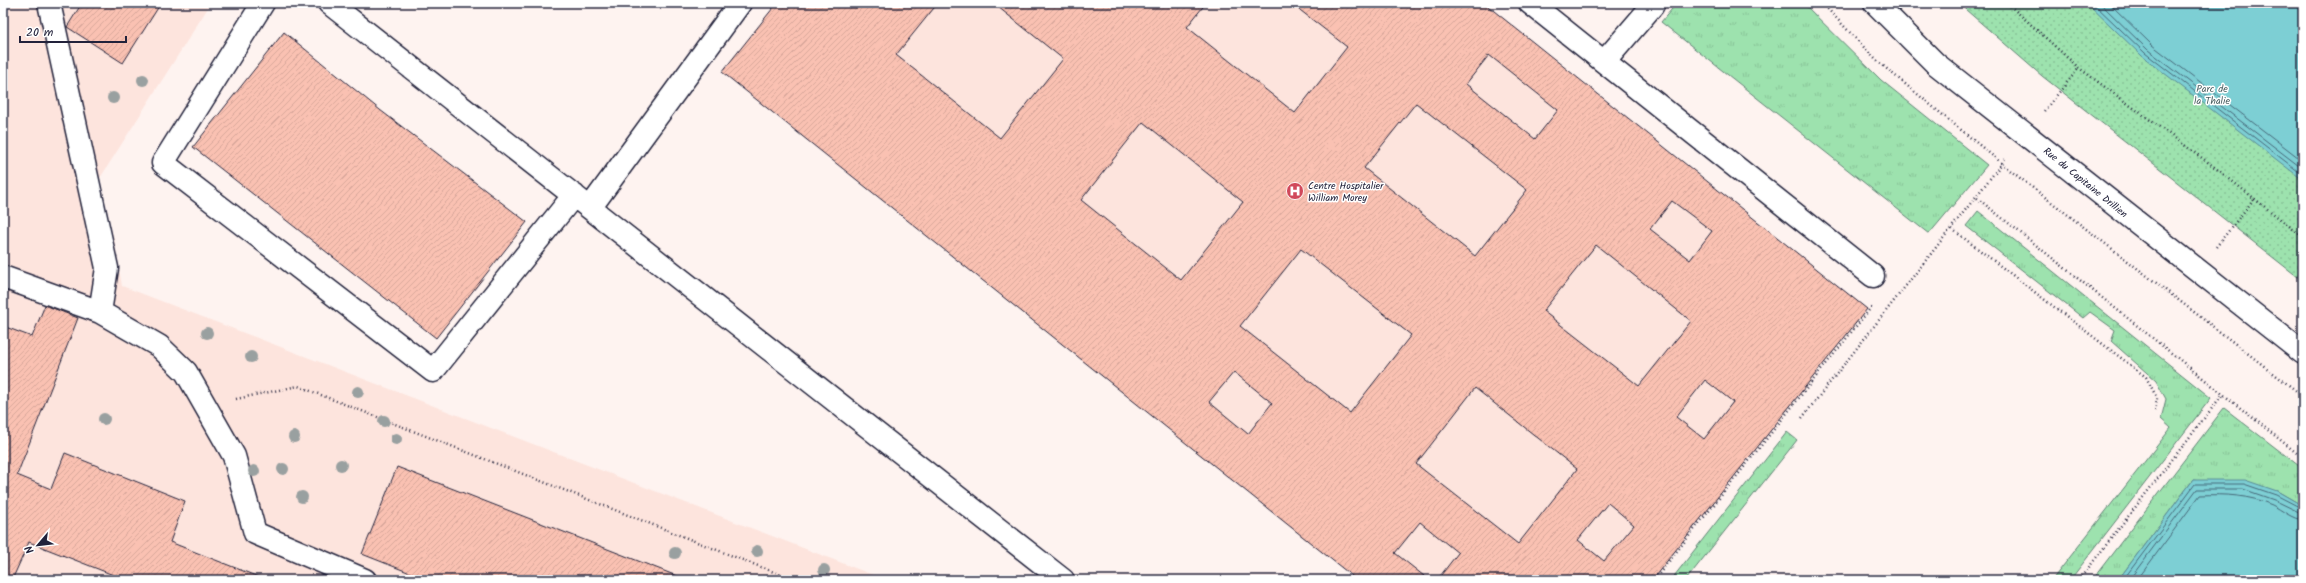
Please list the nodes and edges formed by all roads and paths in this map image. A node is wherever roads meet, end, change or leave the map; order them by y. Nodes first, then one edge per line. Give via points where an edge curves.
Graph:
1 (49, 3) edge
2 (263, 3) edge
3 (329, 3) edge
4 (740, 3) edge
5 (1530, 3) edge
6 (1822, 3) edge
7 (1875, 3) edge
8 (2007, 3) edge
9 (1653, 4) dead end
10 (1604, 62) junction
11 (2002, 163) junction
12 (1977, 198) junction
13 (582, 201) junction
14 (1952, 229) junction
15 (2303, 237) edge
16 (1873, 276) dead end
17 (3, 277) edge
18 (1878, 300) dead end
19 (100, 312) junction
20 (2303, 353) edge
21 (2223, 394) junction
22 (2303, 396) edge
23 (204, 405) junction
24 (2155, 414) dead end
25 (1802, 418) dead end
26 (2303, 458) edge
27 (364, 580) edge
28 (794, 580) edge
29 (1063, 580) edge
30 (1654, 580) edge
31 (2078, 580) edge

1 - 19 lane via 107,268
2 - 13 lane via 163,163 433,371
3 - 13 lane
4 - 13 lane
5 - 10 lane
6 - 11 path via 1876,60
7 - 20 lane, Rue du Capitaine Drillien via 1936,64
8 - 15 path via 2079,68 2213,166
9 - 10 lane
10 - 16 lane
11 - 12 path
11 - 22 path
12 - 14 path
12 - 21 path
13 - 29 lane
14 - 24 path via 2146,377 2157,398
14 - 25 path
17 - 19 lane
18 - 30 path
19 - 23 lane via 159,346 186,372
21 - 26 path
21 - 31 path
23 - 27 lane via 234,456 254,533
23 - 28 path via 298,386

